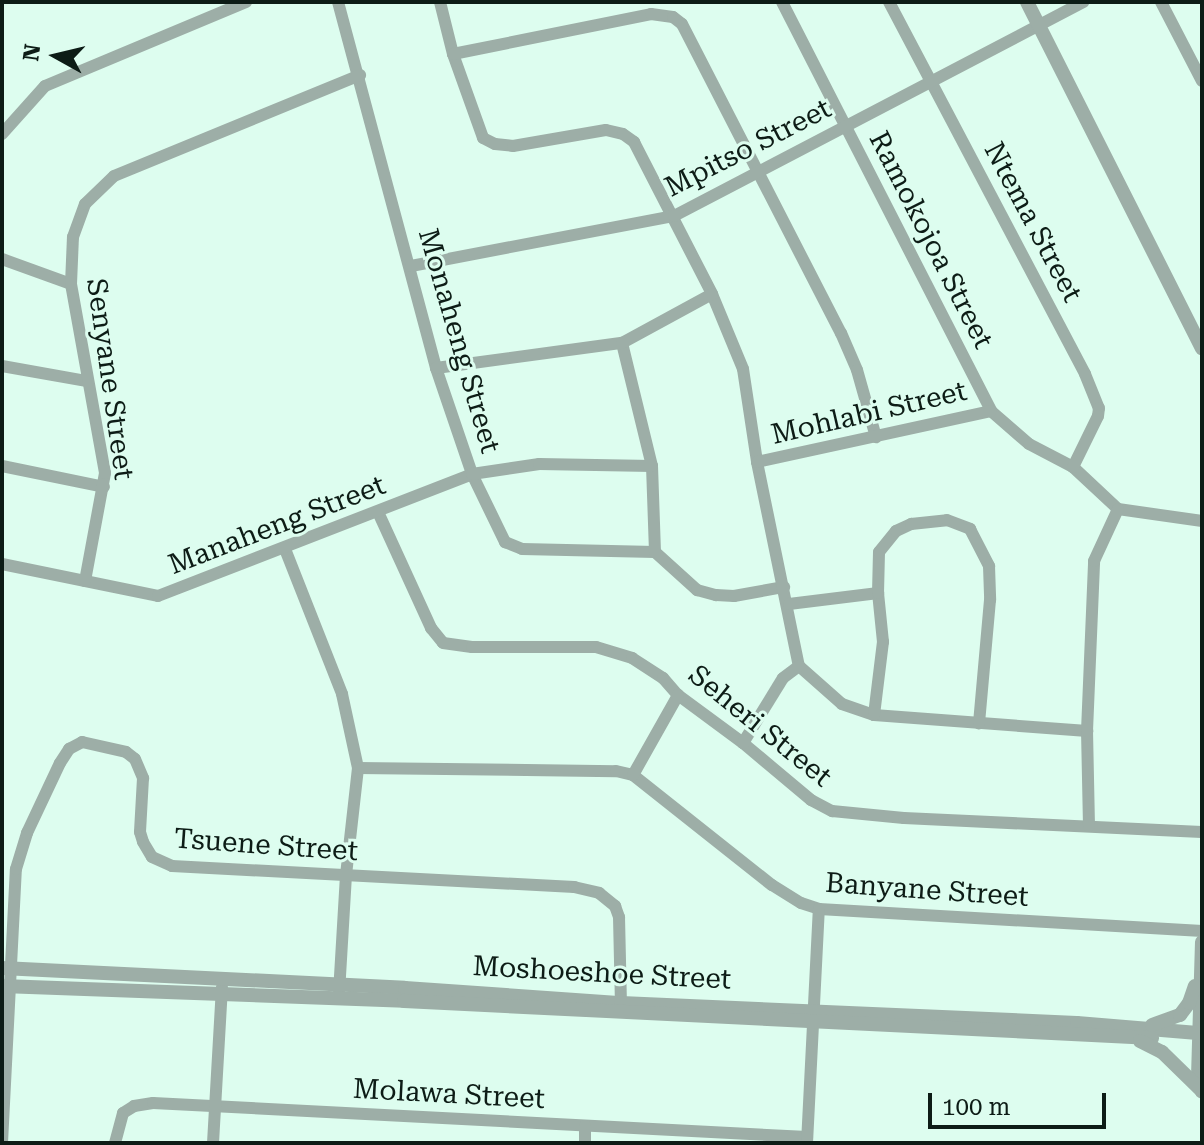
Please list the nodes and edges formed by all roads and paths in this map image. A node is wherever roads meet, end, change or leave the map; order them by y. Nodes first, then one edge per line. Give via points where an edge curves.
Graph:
1 (338, 2) edge
2 (440, 2) edge
3 (782, 2) edge
4 (889, 2) edge
5 (1027, 2) edge
6 (1083, 2) edge
7 (1161, 2) edge
8 (240, 3) edge
9 (1038, 26) junction
10 (453, 54) junction
11 (360, 75) junction
12 (930, 80) junction
13 (1202, 81) edge
14 (845, 125) junction
15 (2, 134) edge
16 (760, 171) junction
17 (674, 216) junction
18 (2, 259) edge
19 (411, 266) junction
20 (71, 284) junction
21 (712, 294) junction
22 (622, 343) junction
23 (1202, 348) edge
24 (2, 366) edge
25 (436, 368) junction
26 (86, 381) junction
27 (991, 411) junction
28 (876, 437) junction
29 (757, 462) junction
30 (2, 466) edge
31 (652, 466) junction
32 (1073, 467) junction
33 (472, 474) junction
34 (104, 487) junction
35 (1118, 509) junction
36 (378, 512) junction
37 (1202, 521) edge
38 (285, 549) junction
39 (655, 552) junction
40 (2, 564) edge
41 (85, 581) junction
42 (784, 587) junction
43 (878, 593) junction
44 (789, 604) junction
45 (799, 666) junction
46 (678, 695) junction
47 (874, 715) junction
48 (979, 724) junction
49 (1087, 731) junction
50 (743, 743) junction
51 (358, 768) junction
52 (633, 775) junction
53 (1089, 826) junction
54 (1202, 832) edge
55 (346, 875) junction
56 (819, 909) junction
57 (1202, 931) edge
58 (1202, 942) edge
59 (1201, 966) edge
60 (6, 969) edge
61 (6, 987) edge
62 (222, 988) junction
63 (339, 992) junction
64 (621, 1003) junction
65 (811, 1015) junction
66 (1132, 1033) junction
67 (1198, 1036) junction
68 (1202, 1091) edge
69 (214, 1105) junction
70 (585, 1126) junction
71 (807, 1140) edge
72 (2, 1143) edge
73 (115, 1143) edge
74 (213, 1143) edge
75 (585, 1143) edge

1 - 11 street, Monaheng Street
2 - 10 street, Mohlabi Street
3 - 14 street, Ramokojoa Street
4 - 12 street, Ntema Street
5 - 9 street
6 - 9 street, Mpitso Street
7 - 13 street
8 - 15 street via 45,86
9 - 12 street, Mpitso Street
9 - 23 street
10 - 16 street via 651,14 673,17 682,24
10 - 17 street, Mohlabi Street via 483,138 513,146 590,131 623,134 634,142
11 - 19 street, Monaheng Street
11 - 20 street, Senyane Street via 100,186 77,220
12 - 14 street, Mpitso Street
12 - 32 street, Ntema Street via 1099,408
14 - 16 street, Mpitso Street
14 - 27 street, Ramokojoa Street
16 - 17 street, Mpitso Street
16 - 28 street via 841,333
17 - 19 street, Mpitso Street
17 - 21 street, Mohlabi Street
18 - 20 street
19 - 25 street, Monaheng Street
20 - 26 street, Senyane Street
21 - 22 street
21 - 29 street, Mohlabi Street via 743,369
22 - 25 street
22 - 31 street
24 - 26 street
25 - 33 street, Monaheng Street
26 - 34 street, Senyane Street
27 - 28 street, Mohlabi Street
27 - 32 street, Ramokojoa Street via 1029,444
28 - 29 street, Mohlabi Street
29 - 42 street, Mohlabi Street
30 - 34 street
31 - 33 street, Manaheng Street via 539,464
31 - 39 street
32 - 35 street
33 - 36 street, Manaheng Street
33 - 39 street, Monaheng Street via 500,533 512,546
34 - 41 street, Senyane Street
35 - 37 street
35 - 49 street via 1094,561
36 - 38 street, Manaheng Street
36 - 46 street, Seheri Street via 431,628 443,643 614,651 645,665
38 - 41 street, Manaheng Street via 158,596
38 - 51 street via 342,694
39 - 42 street via 697,590 734,596
40 - 41 street, Manaheng Street
42 - 44 street, Mohlabi Street
43 - 44 street
43 - 47 street via 883,642
43 - 48 street via 879,552 896,531 947,520 970,529 989,566
44 - 45 street, Mohlabi Street
45 - 47 street via 842,704
45 - 50 street via 783,678
46 - 50 street, Seheri Street
46 - 52 street
47 - 48 street
48 - 49 street
49 - 53 street
50 - 53 street, Seheri Street via 811,800 832,811
51 - 52 street
51 - 55 street
52 - 56 street, Banyane Street via 772,885
53 - 54 street, Seheri Street
55 - 60 street, Tsuene Street via 162,863 152,857 140,832 143,778 135,759 82,742 69,749 27,833 16,869
55 - 63 street
55 - 64 street, Tsuene Street via 574,887 599,893 619,917
56 - 57 street, Banyane Street
56 - 65 street
58 - 59 street
59 - 66 street via 1180,1015
59 - 67 street
60 - 61 street, Tsuene Street
60 - 62 street, Moshoeshoe Street
61 - 62 street, Moshoeshoe Street
61 - 72 street, Tsuene Street
62 - 63 street, Moshoeshoe Street
62 - 69 street
63 - 64 street, Moshoeshoe Street
63 - 65 street, Moshoeshoe Street
64 - 65 street, Moshoeshoe Street
65 - 66 street, Moshoeshoe Street
65 - 71 street
66 - 67 street, Moshoeshoe Street
66 - 68 street via 1162,1052
67 - 68 street
69 - 70 street, Molawa Street
69 - 73 street, Molawa Street via 134,1106 123,1113
69 - 74 street
70 - 71 street, Molawa Street
70 - 75 street

